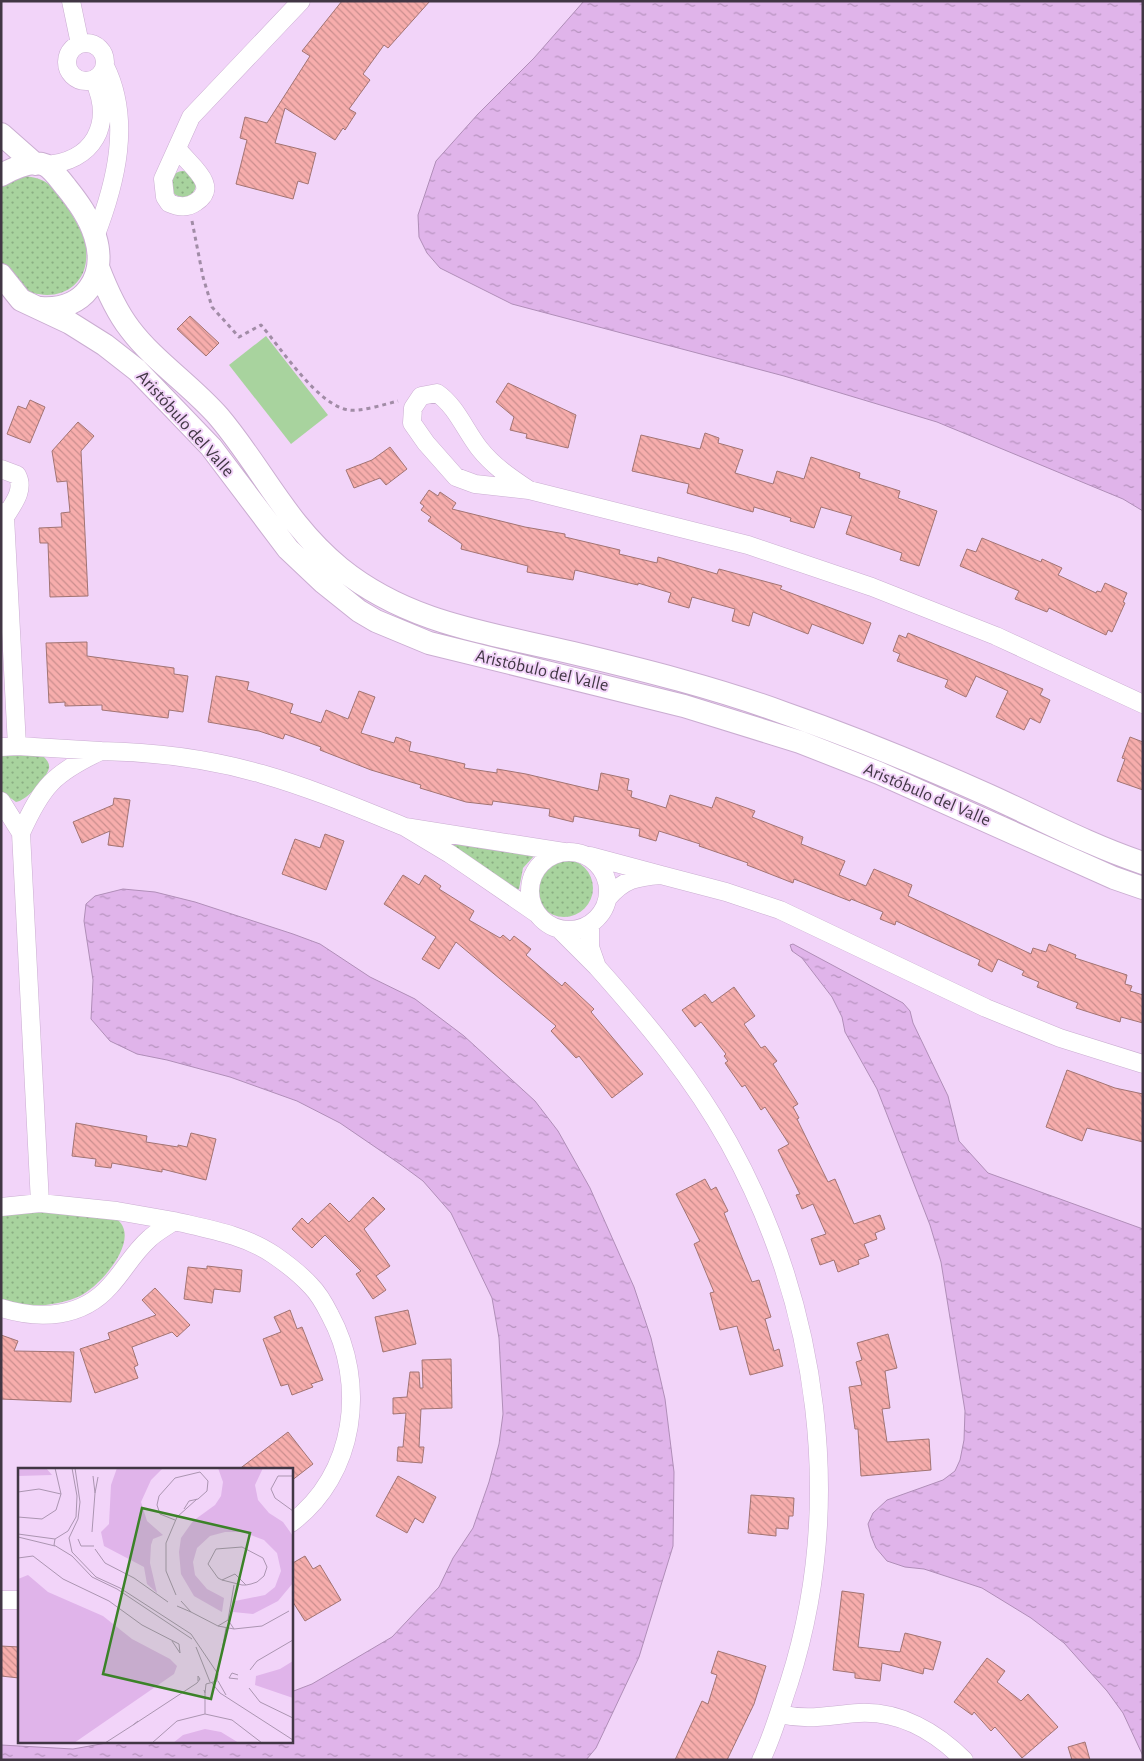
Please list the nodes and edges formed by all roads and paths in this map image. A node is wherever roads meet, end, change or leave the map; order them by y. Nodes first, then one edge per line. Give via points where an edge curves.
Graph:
1 (71, 1) edge
2 (301, 1) edge
3 (80, 44) junction
4 (105, 66) junction
5 (94, 80) junction
6 (1, 134) edge
7 (92, 144) junction
8 (177, 148) junction
9 (117, 155) junction
10 (40, 164) junction
11 (1, 175) edge
12 (190, 206) junction
13 (96, 236) junction
14 (98, 268) junction
15 (1, 275) edge
16 (20, 300) edge
17 (421, 396) junction
18 (1, 468) edge
19 (529, 490) junction
20 (3, 514) edge
21 (1143, 704) edge
22 (9, 746) edge
23 (101, 751) junction
24 (1, 801) edge
25 (405, 826) junction
26 (21, 833) junction
27 (573, 853) junction
28 (1143, 864) edge
29 (661, 875) junction
30 (1143, 888) edge
31 (608, 898) junction
32 (536, 913) junction
33 (590, 924) junction
34 (558, 929) junction
35 (597, 967) junction
36 (1143, 1064) edge
37 (40, 1203) junction
38 (1, 1207) edge
39 (174, 1221) junction
40 (1, 1308) edge
41 (292, 1522) edge
42 (1, 1600) edge
43 (18, 1600) edge
44 (779, 1714) junction
45 (760, 1760) edge
46 (964, 1760) edge

1 - 3 street
2 - 8 street via 202,103 185,128
3 - 4 street via 94,44 99,48
3 - 5 street via 70,51 68,69 82,81
4 - 5 street
4 - 9 street via 119,106
5 - 7 street via 101,99 102,120
6 - 10 street
7 - 9 street
7 - 10 street via 71,160
8 - 12 street via 205,181 204,193
8 - 12 street via 163,179 164,189 169,203
9 - 13 street via 111,191
10 - 11 street via 15,168
10 - 13 street via 56,175 79,204
12 - 17 path via 203,278 212,307 239,337 261,325 315,389 330,403 350,410
13 - 14 street
14 - 16 street via 93,284 70,306 56,309
14 - 28 street, Aristóbulo del Valle via 130,329 219,418 296,526 341,568 385,598 416,614 455,626 700,686 845,734
15 - 16 street
16 - 30 street, Aristóbulo del Valle via 70,323 105,344 137,370 211,447 288,550 324,583 376,621 429,643 684,706 800,742
17 - 19 street via 437,393 446,400 479,448 498,468
17 - 19 street via 413,408 412,423 456,477 475,484
18 - 20 street via 17,475 20,484 18,495
19 - 21 street via 748,545 872,587 996,636
20 - 22 street
22 - 23 street
23 - 25 street via 158,753 261,774
23 - 26 street via 59,774 43,790
24 - 26 street
25 - 27 street
25 - 32 street
26 - 37 street
27 - 29 street
27 - 31 street via 592,859 603,872
27 - 32 street via 551,856 533,875 530,894
29 - 31 street via 628,881 619,885
29 - 36 street via 780,910 986,1008 1060,1038
31 - 33 street via 604,909
32 - 34 street
33 - 34 street via 580,929
33 - 35 street via 590,947
34 - 35 street
35 - 44 street via 637,1011 687,1076 730,1144 767,1225 800,1326 816,1420 818,1512 809,1604
37 - 38 street
37 - 39 street
39 - 40 street via 149,1239 111,1285 92,1302 49,1316 23,1315
39 - 41 street via 214,1230 255,1244 272,1254 312,1287 338,1329 350,1374 352,1411 346,1441 320,1494
42 - 43 street
44 - 45 street
44 - 46 street via 805,1719 879,1714 927,1730

